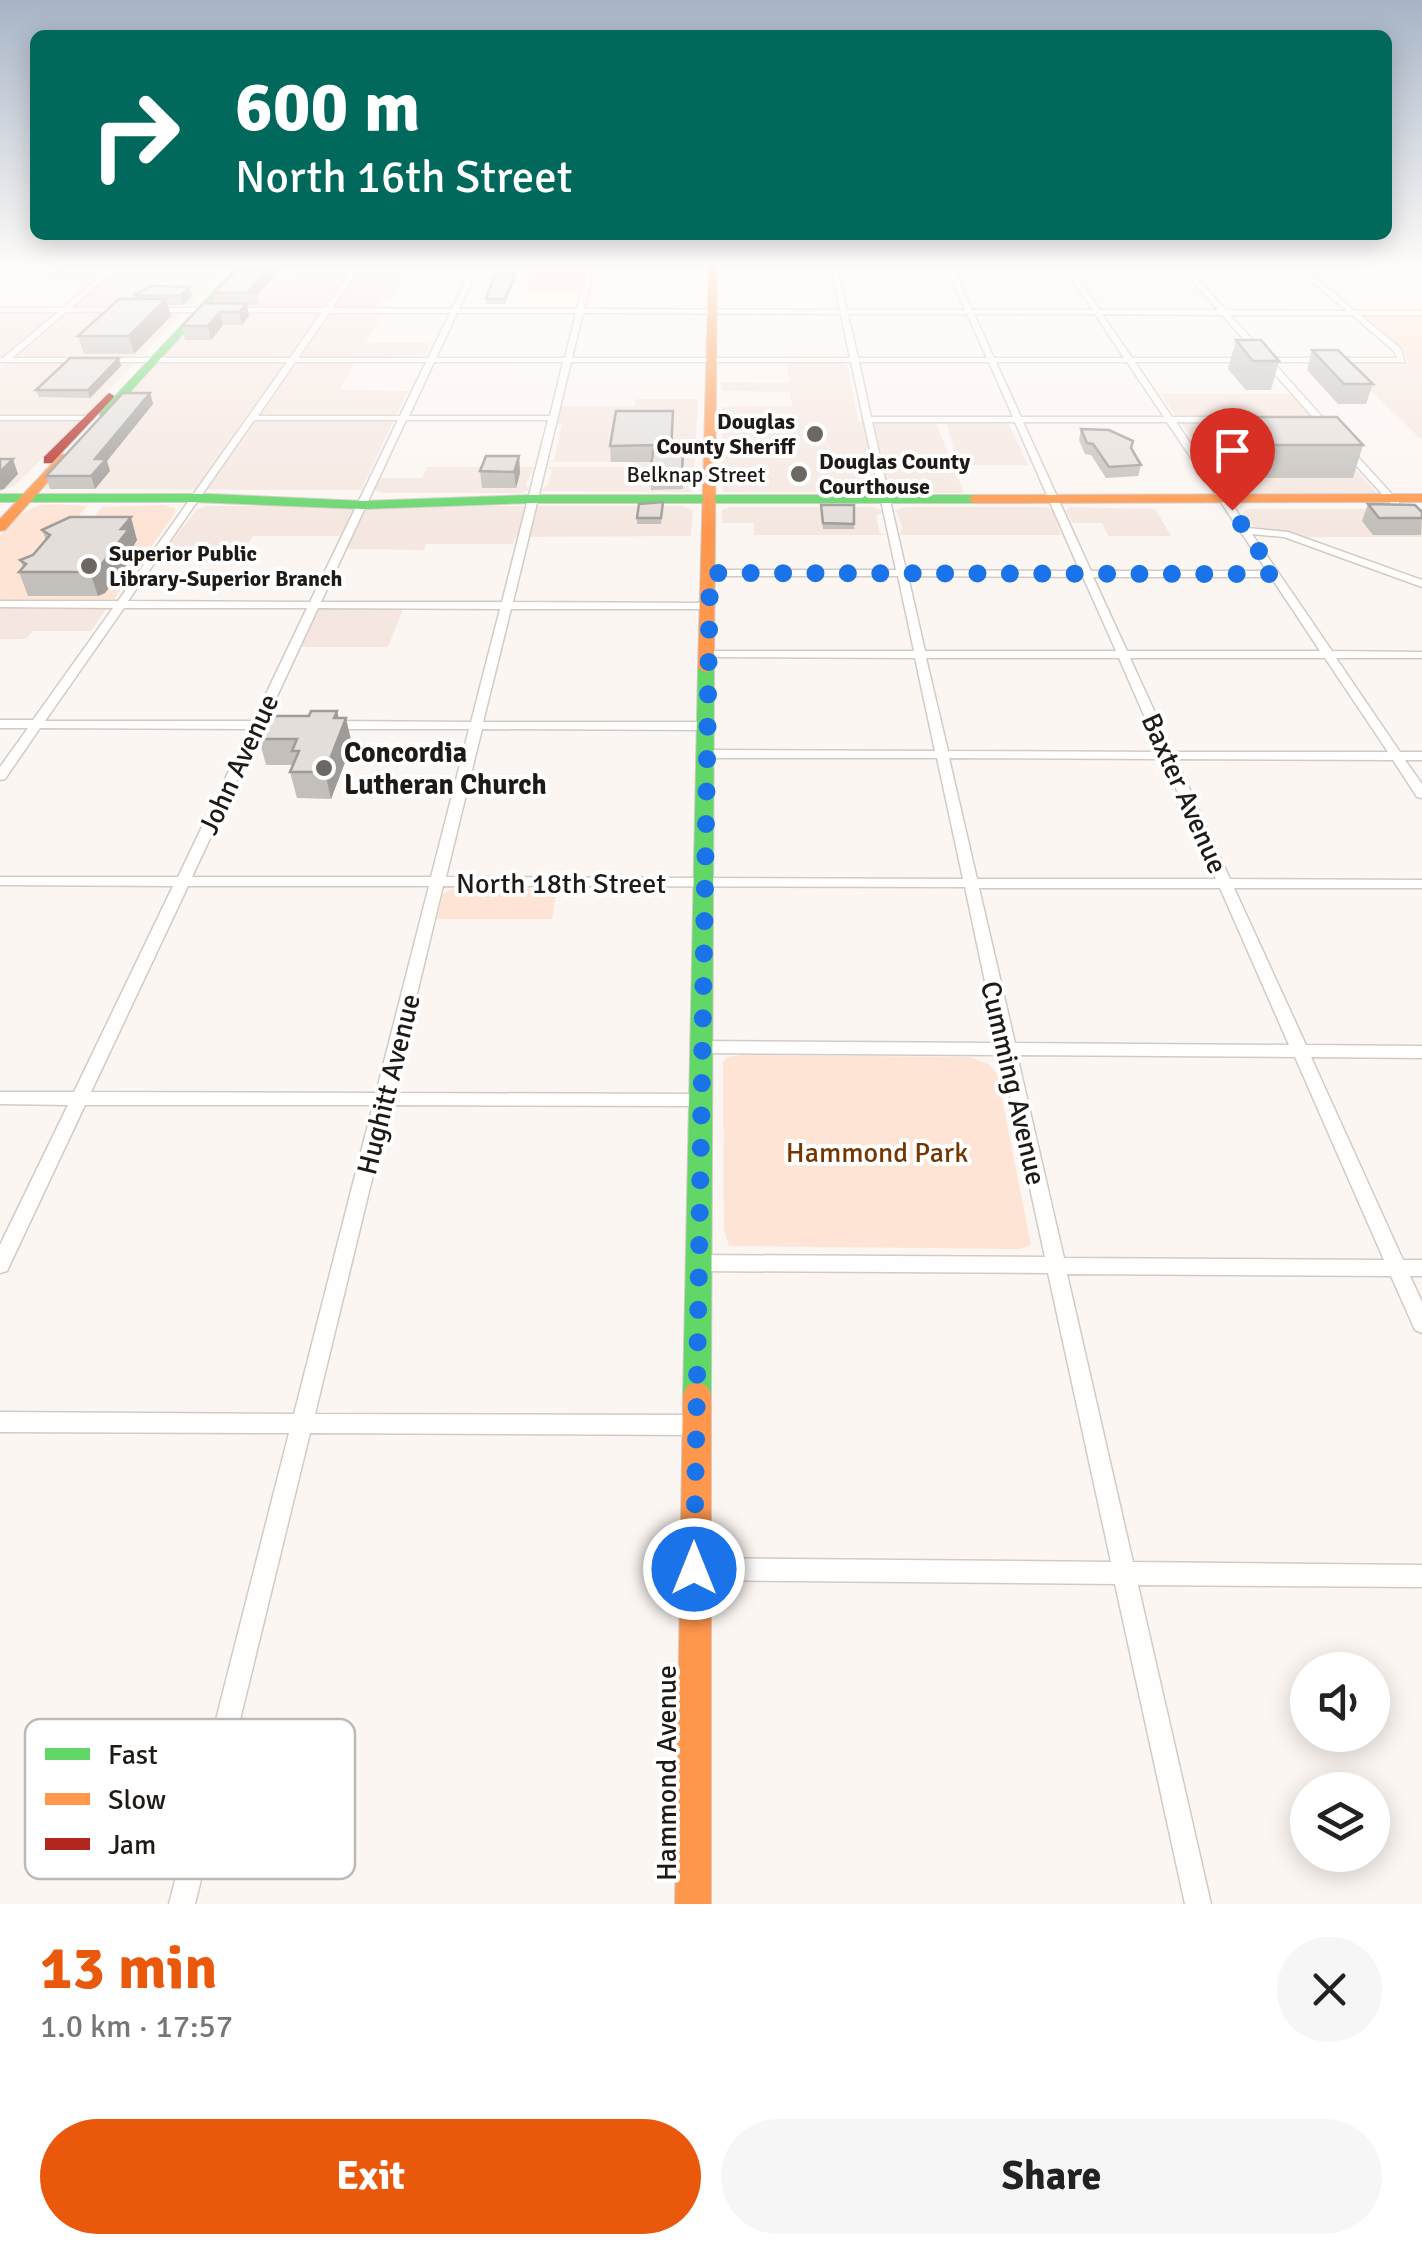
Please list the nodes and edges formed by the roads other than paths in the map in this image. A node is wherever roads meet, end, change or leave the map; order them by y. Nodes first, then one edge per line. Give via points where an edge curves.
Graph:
1 (156, 352) edge
2 (298, 352) edge
3 (434, 352) edge
4 (569, 352) edge
5 (712, 352) edge
6 (852, 352) edge
7 (988, 352) edge
8 (1125, 352) edge
9 (1259, 352) edge
10 (1398, 352) edge
11 (148, 360) junction
12 (292, 360) junction
13 (430, 360) junction
14 (567, 360) junction
15 (2, 361) edge
16 (712, 361) junction
17 (854, 361) junction
18 (992, 361) junction
19 (1132, 362) junction
20 (1268, 362) junction
21 (0, 418) edge
22 (253, 418) junction
23 (403, 418) junction
24 (552, 418) junction
25 (867, 419) junction
26 (1018, 419) junction
27 (1171, 419) junction
28 (1257, 420) edge
29 (1298, 420) edge
30 (1320, 420) junction
31 (85, 428) junction
32 (194, 498) junction
33 (362, 499) junction
34 (532, 499) junction
35 (710, 499) junction
36 (887, 499) junction
37 (1049, 500) junction
38 (9, 501) edge
39 (1226, 501) junction
40 (1393, 501) junction
41 (1422, 501) edge
42 (0, 527) edge
43 (1246, 531) junction
44 (710, 573) junction
45 (901, 573) junction
46 (1087, 573) junction
47 (1274, 574) junction
48 (1422, 584) edge
49 (0, 604) edge
50 (120, 604) junction
51 (313, 605) junction
52 (506, 605) junction
53 (709, 606) junction
54 (708, 654) junction
55 (918, 654) junction
56 (1122, 654) junction
57 (1328, 655) junction
58 (1422, 655) edge
59 (0, 724) edge
60 (36, 724) junction
61 (256, 725) junction
62 (271, 725) edge
63 (309, 725) edge
64 (477, 725) junction
65 (706, 726) junction
66 (706, 754) junction
67 (940, 755) junction
68 (1168, 756) junction
69 (1397, 756) junction
70 (1422, 756) edge
71 (0, 776) edge
72 (1422, 794) edge
73 (0, 880) edge
74 (182, 881) junction
75 (437, 882) junction
76 (702, 883) junction
77 (968, 884) junction
78 (1226, 884) junction
79 (1422, 884) edge
80 (700, 1047) junction
81 (1008, 1050) junction
82 (1301, 1052) junction
83 (1422, 1052) edge
84 (0, 1098) edge
85 (80, 1098) junction
86 (385, 1099) junction
87 (700, 1100) junction
88 (698, 1263) junction
89 (1055, 1265) junction
90 (0, 1266) edge
91 (1397, 1268) junction
92 (1422, 1268) edge
93 (1422, 1324) edge
94 (0, 1422) edge
95 (302, 1423) junction
96 (696, 1424) junction
97 (694, 1569) junction
98 (1124, 1574) junction
99 (1422, 1576) edge
100 (228, 1719) edge
101 (188, 1879) edge
102 (182, 1904) edge
103 (693, 1904) edge
104 (1198, 1904) edge

1 - 11 main road
2 - 12 street
3 - 13 street, John Avenue
4 - 14 street, Hughitt Avenue
5 - 16 main road, Hammond Avenue
6 - 17 street, Cumming Avenue
7 - 18 street, Baxter Avenue
8 - 19 street
9 - 20 street
10 - 20 street via 1399,361
11 - 12 street
11 - 15 street
11 - 31 main road
12 - 13 street
12 - 22 street
13 - 14 street
13 - 23 street, John Avenue
14 - 16 street
14 - 24 street, Hughitt Avenue
16 - 17 street
16 - 35 main road, Hammond Avenue
17 - 18 street
17 - 25 street, Cumming Avenue
18 - 19 street
18 - 26 street, Baxter Avenue
19 - 20 street
19 - 27 street
20 - 30 street
21 - 31 street
22 - 23 street
22 - 32 street
23 - 24 street
23 - 33 street, John Avenue
24 - 34 street, Hughitt Avenue
25 - 26 street
25 - 36 street, Cumming Avenue
26 - 27 street
26 - 37 street, Baxter Avenue
27 - 28 street
27 - 39 street
29 - 30 street
30 - 40 street
31 - 38 main road
32 - 33 main road, Belknap Street
32 - 38 main road, Belknap Street
32 - 50 street
33 - 34 main road, Belknap Street
33 - 51 street, John Avenue
34 - 35 main road, Belknap Street
34 - 52 street, Hughitt Avenue
35 - 36 main road, Belknap Street
35 - 44 main road, Hammond Avenue
36 - 37 main road, Belknap Street
36 - 45 street, Cumming Avenue
37 - 39 main road, Belknap Street
37 - 46 street, Baxter Avenue
38 - 42 main road
39 - 40 main road, Belknap Street
39 - 43 street
40 - 41 main road, Belknap Street
43 - 47 street
43 - 48 street via 1285,534
44 - 45 street
44 - 53 main road, Hammond Avenue
45 - 46 street
45 - 55 street, Cumming Avenue
46 - 47 street
46 - 56 street, Baxter Avenue
47 - 57 street
49 - 50 street
50 - 51 street
50 - 60 street
51 - 52 street
51 - 61 street, John Avenue
52 - 53 street
52 - 64 street, Hughitt Avenue
53 - 54 main road, Hammond Avenue
54 - 55 street
54 - 65 main road, Hammond Avenue
55 - 56 street
55 - 67 street, Cumming Avenue
56 - 57 street
56 - 68 street, Baxter Avenue
57 - 58 street
57 - 69 street
59 - 60 street
60 - 61 street
60 - 71 street
61 - 62 street
61 - 74 street, John Avenue
63 - 64 street
64 - 65 street
64 - 75 street, Hughitt Avenue
65 - 66 main road, Hammond Avenue
66 - 67 street
66 - 76 main road, Hammond Avenue
67 - 68 street
67 - 77 street, Cumming Avenue
68 - 69 street
68 - 78 street, Baxter Avenue
69 - 70 street
69 - 72 street
73 - 74 street, North 18th Street
74 - 75 street, North 18th Street
74 - 85 street, John Avenue
75 - 76 street, North 18th Street
75 - 86 street, Hughitt Avenue
76 - 77 street, North 18th Street
76 - 80 main road, Hammond Avenue
77 - 78 street, North 18th Street
77 - 81 street, Cumming Avenue
78 - 79 street, North 18th Street
78 - 82 street, Baxter Avenue
80 - 81 street
80 - 87 main road, Hammond Avenue
81 - 82 street
81 - 89 street, Cumming Avenue
82 - 83 street
82 - 91 street, Baxter Avenue
84 - 85 street
85 - 86 street
85 - 90 street, John Avenue
86 - 87 street
86 - 95 street, Hughitt Avenue
87 - 88 main road, Hammond Avenue
88 - 89 street
88 - 96 main road, Hammond Avenue
89 - 91 street
89 - 98 street, Cumming Avenue
91 - 92 street
91 - 93 street, Baxter Avenue
94 - 95 street
95 - 96 street
95 - 100 street, Hughitt Avenue
96 - 97 main road, Hammond Avenue
97 - 98 street
97 - 103 main road, Hammond Avenue
98 - 99 street
98 - 104 street, Cumming Avenue
101 - 102 street, Hughitt Avenue

